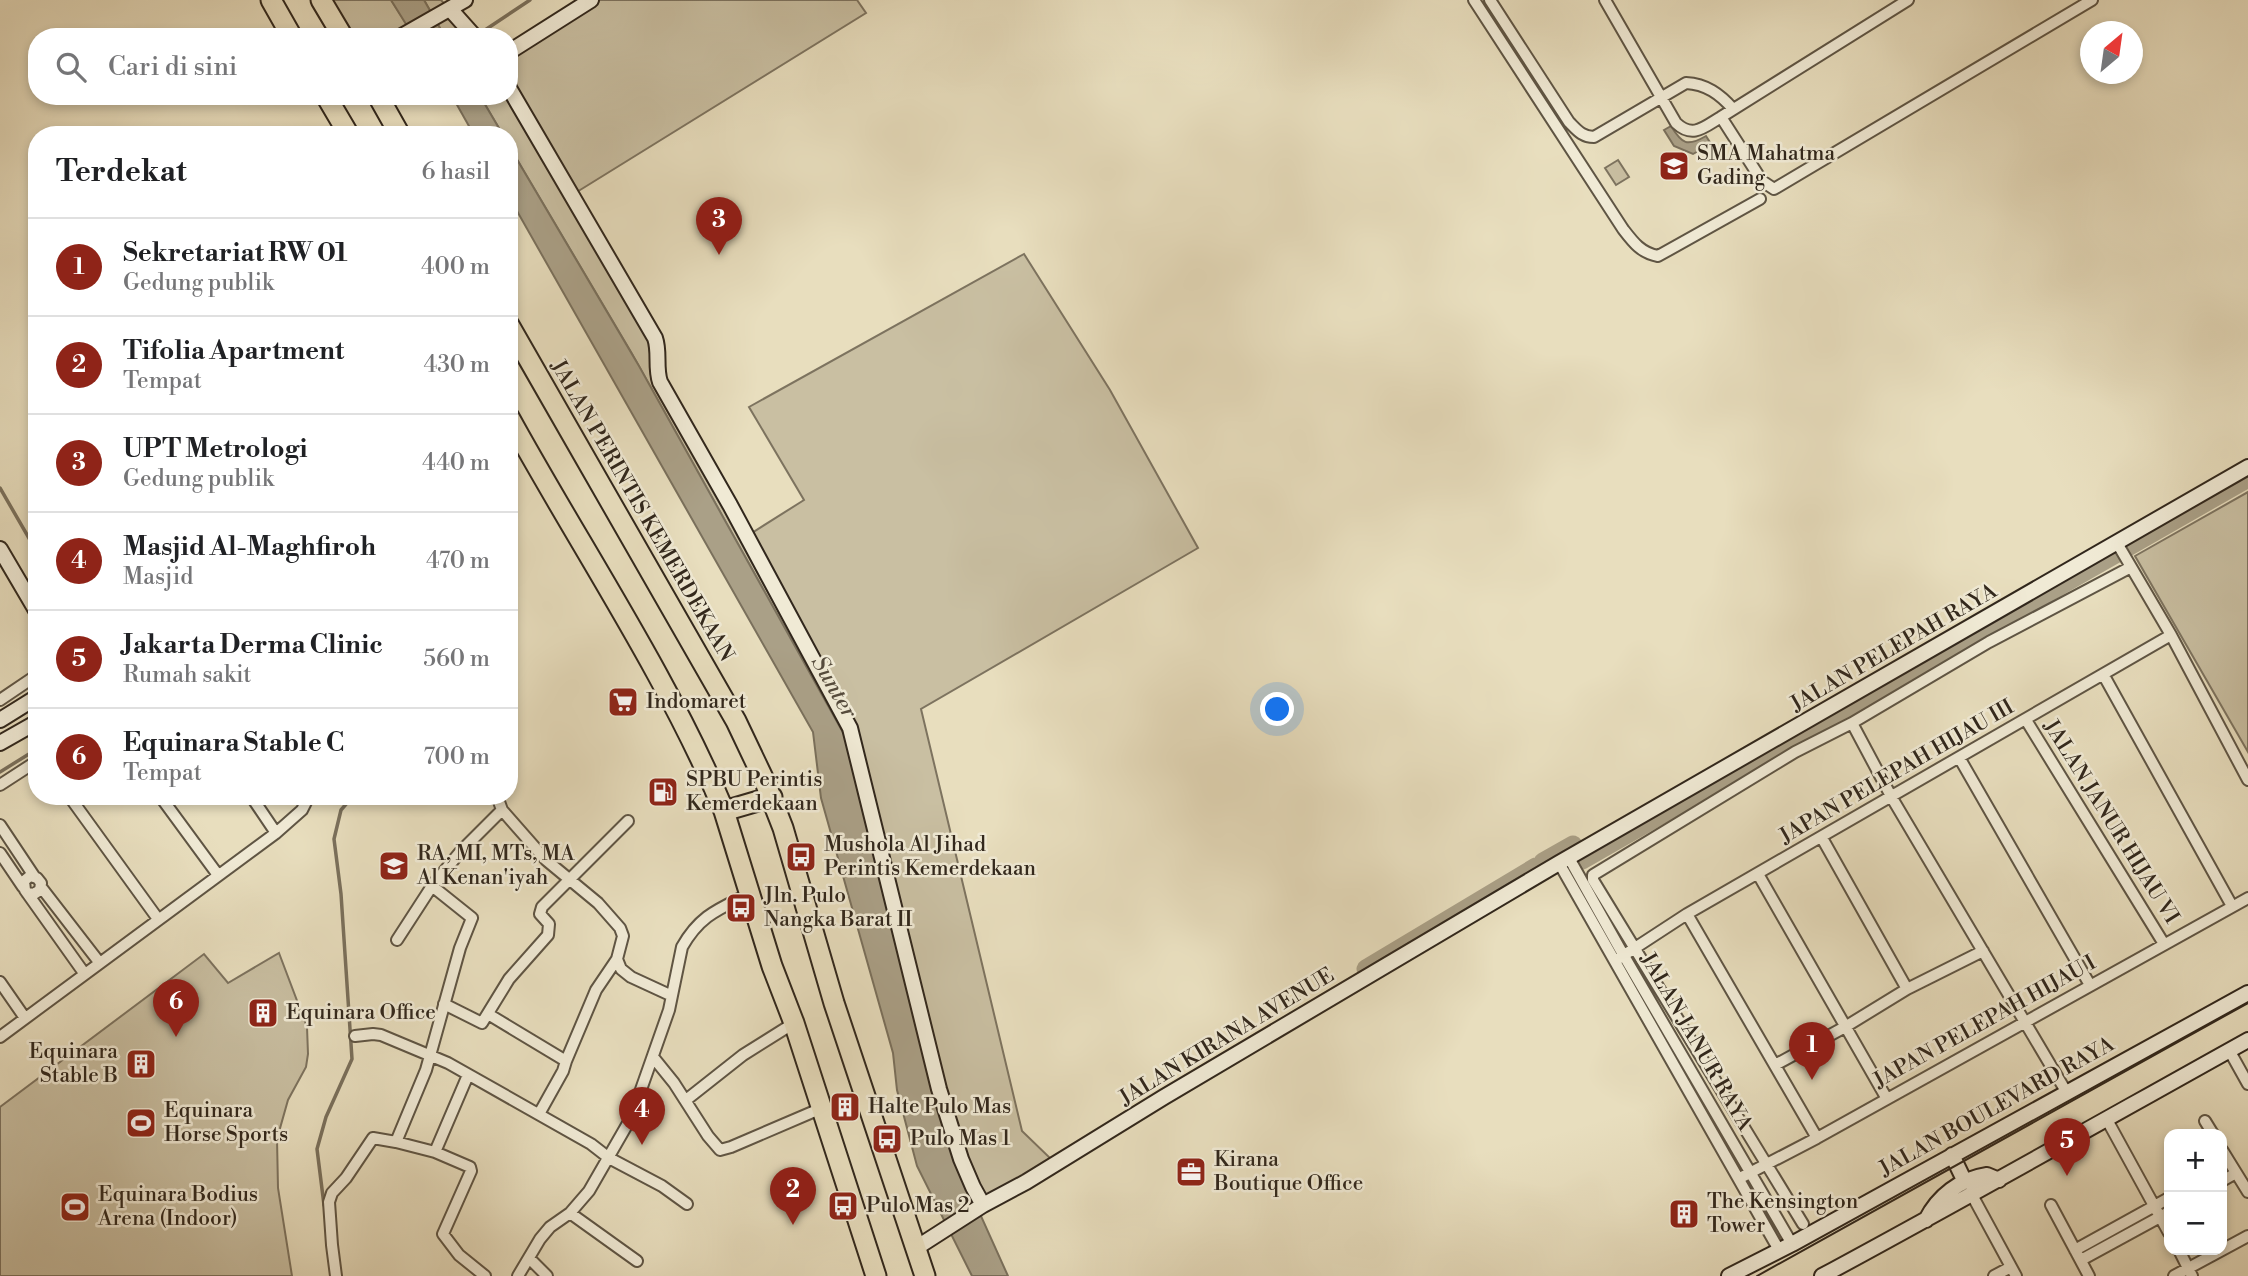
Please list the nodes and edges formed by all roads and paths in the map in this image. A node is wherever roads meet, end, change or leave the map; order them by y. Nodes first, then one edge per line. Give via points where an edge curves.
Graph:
1 (271, 0) edge
2 (321, 0) edge
3 (465, 0) edge
4 (591, 0) edge
5 (1474, 0) edge
6 (1490, 0) edge
7 (1605, 0) edge
8 (1908, 0) edge
9 (2092, 0) edge
10 (449, 10) edge
11 (287, 28) edge
12 (338, 28) edge
13 (416, 28) edge
14 (466, 28) edge
15 (518, 46) edge
16 (1660, 99) junction
17 (518, 103) edge
18 (331, 105) edge
19 (382, 105) edge
20 (1733, 109) junction
21 (1721, 117) junction
22 (344, 126) edge
23 (395, 126) edge
24 (1760, 199) dead end
25 (518, 341) edge
26 (518, 447) edge
27 (2248, 467) edge
28 (2118, 545) junction
29 (0, 550) edge
30 (2129, 564) junction
31 (28, 597) edge
32 (2171, 635) junction
33 (2103, 674) junction
34 (28, 681) edge
35 (0, 700) edge
36 (28, 703) edge
37 (0, 720) edge
38 (2026, 720) junction
39 (1852, 723) junction
40 (28, 727) edge
41 (0, 743) edge
42 (1960, 759) junction
43 (28, 767) edge
44 (2248, 780) edge
45 (0, 785) edge
46 (772, 797) junction
47 (1892, 798) junction
48 (76, 805) edge
49 (167, 805) edge
50 (257, 805) edge
51 (304, 805) edge
52 (500, 805) edge
53 (502, 810) junction
54 (724, 811) junction
55 (628, 821) dead end
56 (0, 825) edge
57 (276, 833) junction
58 (1822, 838) junction
59 (0, 853) edge
60 (1564, 861) junction
61 (1758, 874) junction
62 (33, 876) junction
63 (218, 876) junction
64 (568, 879) junction
65 (432, 886) junction
66 (41, 887) junction
67 (25, 890) junction
68 (749, 894) junction
69 (2248, 898) edge
70 (2232, 906) junction
71 (1688, 914) junction
72 (158, 919) junction
73 (397, 940) dead end
74 (2164, 944) junction
75 (1636, 945) junction
76 (1983, 951) junction
77 (1617, 955) junction
78 (617, 959) junction
79 (99, 962) junction
80 (84, 973) junction
81 (0, 982) edge
82 (2091, 985) junction
83 (1907, 989) junction
84 (2248, 993) edge
85 (670, 995) junction
86 (444, 1004) junction
87 (488, 1014) junction
88 (25, 1018) junction
89 (2024, 1022) junction
90 (794, 1023) junction
91 (1845, 1027) junction
92 (355, 1036) dead end
93 (0, 1037) edge
94 (2248, 1040) edge
95 (2229, 1050) junction
96 (430, 1055) junction
97 (653, 1057) junction
98 (566, 1060) junction
99 (1775, 1065) junction
100 (468, 1075) junction
101 (2248, 1084) edge
102 (2067, 1093) junction
103 (1886, 1099) junction
104 (686, 1100) junction
105 (822, 1108) junction
106 (539, 1114) junction
107 (2106, 1118) junction
108 (2205, 1121) dead end
109 (2210, 1129) edge
110 (1817, 1138) junction
111 (396, 1142) junction
112 (435, 1152) junction
113 (1952, 1155) junction
114 (609, 1158) junction
115 (1768, 1164) junction
116 (2227, 1166) edge
117 (2236, 1173) junction
118 (1745, 1175) junction
119 (2227, 1178) edge
120 (1969, 1188) junction
121 (2248, 1192) edge
122 (2164, 1201) edge
123 (687, 1204) dead end
124 (2051, 1205) dead end
125 (2155, 1206) junction
126 (981, 1207) junction
127 (570, 1213) junction
128 (2164, 1213) edge
129 (2164, 1214) edge
130 (1804, 1224) dead end
131 (2247, 1238) edge
132 (1785, 1247) junction
133 (916, 1248) junction
134 (2078, 1255) junction
135 (2182, 1255) edge
136 (529, 1258) junction
137 (637, 1261) dead end
138 (2013, 1272) edge
139 (2190, 1272) edge
140 (336, 1276) edge
141 (485, 1276) edge
142 (518, 1276) edge
143 (547, 1276) edge
144 (876, 1276) edge
145 (925, 1276) edge
146 (1729, 1276) edge
147 (1822, 1276) edge
148 (1994, 1276) edge
149 (2089, 1276) edge
150 (2174, 1276) edge

1 - 11 highway
2 - 12 highway
3 - 10 street
4 - 15 street
5 - 24 street via 1639,248 1658,256
6 - 16 street via 1569,122 1587,137
7 - 16 street
8 - 20 street
9 - 21 street via 1774,188 1762,181
10 - 13 street
10 - 14 street
16 - 20 street via 1686,83 1696,84 1717,93
16 - 21 street via 1684,131 1697,130
17 - 126 street via 655,338 660,382 849,728 939,1089
18 - 22 highway
19 - 23 highway
20 - 21 street
25 - 46 highway, JALAN PERINTIS KEMERDEKAAN via 736,721
26 - 54 highway via 689,733
27 - 28 street, JALAN PELEPAH RAYA
28 - 30 street
28 - 60 street, JALAN PELEPAH RAYA
29 - 31 street
30 - 32 street
30 - 39 street, JALAN PELEPAH RAYA
32 - 33 street, JAPAN PELEPAH HIJAU III
32 - 44 street
33 - 38 street, JAPAN PELEPAH HIJAU III
33 - 70 street
34 - 35 street
36 - 37 street
38 - 42 street, JAPAN PELEPAH HIJAU III
38 - 74 street, JALAN JANUR HIJAU VI
39 - 47 street
39 - 75 street, JALAN PELEPAH RAYA via 1795,752 1596,873 1593,880
40 - 41 street
42 - 47 street, JAPAN PELEPAH HIJAU III
42 - 82 street
43 - 45 street
46 - 54 highway
46 - 133 highway, JALAN PERINTIS KEMERDEKAAN via 834,1003
47 - 58 street, JAPAN PELEPAH HIJAU III
47 - 76 street
48 - 72 street
49 - 63 street
50 - 57 street
51 - 57 street
52 - 53 street
53 - 64 street
53 - 65 street
54 - 68 highway
55 - 64 street
56 - 62 street
57 - 63 street
58 - 61 street, JAPAN PELEPAH HIJAU III
58 - 83 street
59 - 67 street
60 - 77 street, JALAN JANUR RAYA
60 - 126 street, JALAN KIRANA AVENUE
61 - 71 street, JAPAN PELEPAH HIJAU III
61 - 91 street
62 - 66 street
62 - 67 street via 27,878
63 - 72 street
64 - 78 street via 620,928 623,936
64 - 87 street via 540,910 549,924 548,935 509,979
65 - 73 street
65 - 86 street via 472,918
66 - 67 street via 37,893
66 - 79 street
67 - 80 street
68 - 85 street via 716,909 695,926 682,947
68 - 90 highway
69 - 70 street, JAPAN PELEPAH HIJAU I
70 - 74 street, JAPAN PELEPAH HIJAU I
71 - 75 street, JAPAN PELEPAH HIJAU III
71 - 99 street
72 - 79 street
74 - 82 street, JAPAN PELEPAH HIJAU I
75 - 77 street, JAPAN PELEPAH HIJAU III
75 - 115 street
76 - 83 street
76 - 89 street
77 - 118 street, JALAN JANUR RAYA
78 - 85 street via 631,977
78 - 98 street via 596,990
79 - 80 street
80 - 88 street
81 - 88 street
82 - 89 street, JAPAN PELEPAH HIJAU I
83 - 91 street
84 - 102 street, JALAN BOULEVARD RAYA
85 - 97 street
86 - 87 street via 480,1023
86 - 96 street
87 - 98 street
88 - 93 street
89 - 102 street
89 - 103 street, JAPAN PELEPAH HIJAU I
90 - 104 street via 743,1055
90 - 105 highway
91 - 99 street
91 - 103 street
92 - 96 street via 380,1035
94 - 95 street
95 - 101 street
95 - 107 street
96 - 100 street
96 - 111 street
97 - 104 street
97 - 114 street via 631,1118
98 - 106 street
99 - 110 street
100 - 106 street
100 - 112 street
102 - 113 street, JALAN BOULEVARD RAYA
103 - 110 street, JAPAN PELEPAH HIJAU I
104 - 105 street via 720,1150
105 - 144 highway
106 - 114 street
107 - 120 street via 1998,1180
107 - 125 street
108 - 109 street
110 - 115 street, JAPAN PELEPAH HIJAU I
111 - 112 street
111 - 140 street via 373,1138 332,1193 329,1217
112 - 141 street via 471,1169 443,1234 459,1255
113 - 120 street
113 - 132 street, JALAN BOULEVARD RAYA
114 - 123 street
114 - 127 street
115 - 118 street, JAPAN PELEPAH HIJAU I
115 - 130 street
116 - 117 street
117 - 119 street
117 - 121 street
118 - 132 street, JALAN JANUR RAYA
120 - 138 street
120 - 147 street via 1926,1220
122 - 125 street
124 - 134 street
125 - 128 street
125 - 134 street
126 - 133 street, JALAN KIRANA AVENUE
127 - 136 street via 550,1227
127 - 137 street
129 - 134 street
131 - 139 street
132 - 146 street, JALAN BOULEVARD RAYA
133 - 145 highway, JALAN PERINTIS KEMERDEKAAN
134 - 149 street
135 - 139 street
136 - 142 street
136 - 143 street
138 - 148 street
139 - 150 street

